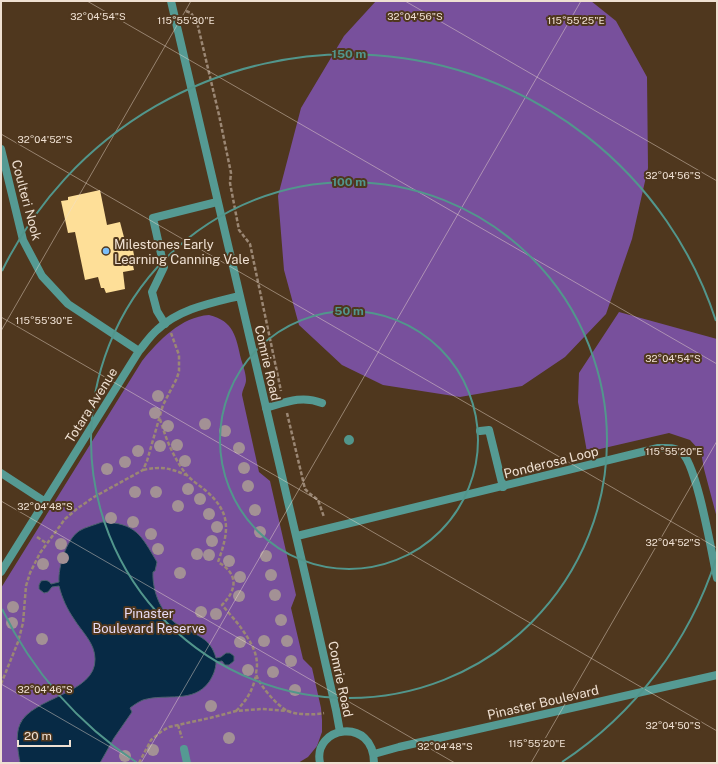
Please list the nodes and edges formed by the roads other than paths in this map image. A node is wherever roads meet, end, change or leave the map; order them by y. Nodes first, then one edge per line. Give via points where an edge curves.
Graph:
1 (171, 1) edge
2 (1, 149) edge
3 (217, 202) junction
4 (239, 296) junction
5 (165, 324) junction
6 (139, 351) junction
7 (322, 403) dead end
8 (266, 408) junction
9 (480, 431) dead end
10 (1, 473) edge
11 (503, 487) junction
12 (44, 501) junction
13 (297, 536) junction
14 (715, 560) edge
15 (1, 572) edge
16 (717, 578) edge
17 (717, 675) edge
18 (340, 732) junction
19 (184, 749) dead end
20 (374, 754) junction
21 (187, 763) edge
22 (320, 763) edge
23 (374, 763) edge

1 - 3 street, Comrie Road
2 - 6 street, Coulteri Nook via 23,240 42,276 68,304
3 - 4 street, Comrie Road
3 - 5 street via 153,218 164,267 152,292 157,311
4 - 5 street, Totara Avenue via 182,313
4 - 8 street, Comrie Road
5 - 6 street, Totara Avenue
6 - 12 street, Totara Avenue
7 - 8 street via 312,399 299,399
8 - 13 street, Comrie Road
9 - 11 street via 489,430
10 - 12 street
11 - 13 street, Ponderosa Loop
11 - 14 street, Ponderosa Loop via 658,448 675,449 687,458 696,481
12 - 15 street, Totara Avenue
13 - 18 street, Comrie Road
14 - 16 street, Ponderosa Loop
17 - 20 street, Pinaster Boulevard
18 - 20 street, Comrie Road via 359,734 371,745
18 - 22 street, Comrie Road via 324,742 320,751
19 - 21 street
20 - 23 street

